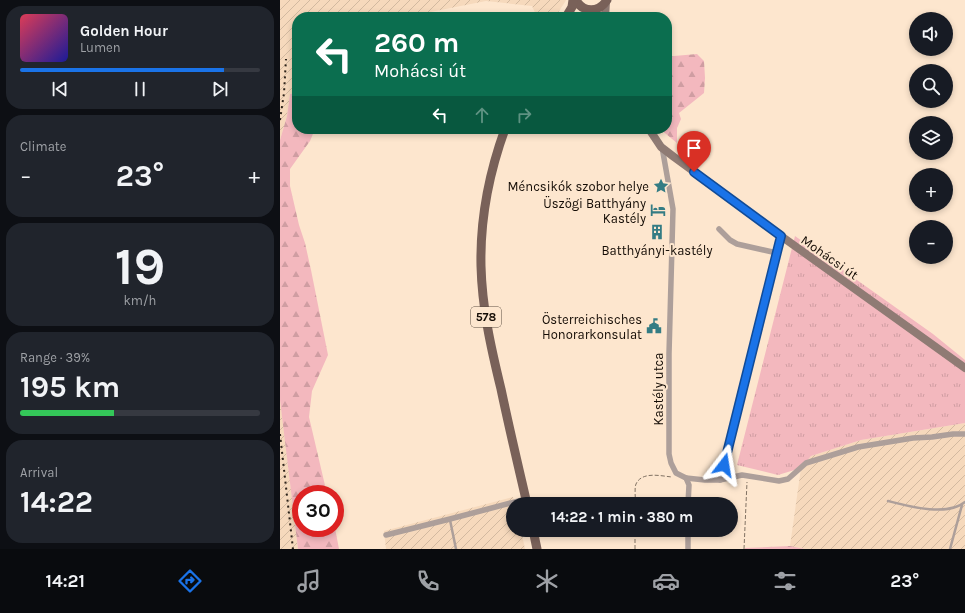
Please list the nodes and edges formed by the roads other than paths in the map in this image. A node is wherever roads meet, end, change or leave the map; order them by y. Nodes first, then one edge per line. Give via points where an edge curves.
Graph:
1 (575, 0) edge
2 (606, 1) edge
3 (588, 10) junction
4 (569, 12) edge
5 (584, 12) edge
6 (591, 12) edge
7 (605, 12) edge
8 (503, 134) edge
9 (653, 134) edge
10 (662, 147) junction
11 (719, 229) dead end
12 (781, 236) junction
13 (777, 253) junction
14 (965, 368) edge
15 (965, 434) edge
16 (686, 478) junction
17 (720, 480) junction
18 (525, 497) edge
19 (688, 497) edge
20 (888, 501) dead end
21 (965, 502) edge
22 (962, 505) junction
23 (506, 506) edge
24 (450, 519) junction
25 (386, 535) dead end
26 (534, 537) edge
27 (688, 537) edge
28 (456, 549) edge
29 (537, 549) edge
30 (688, 549) edge
31 (950, 549) edge

1 - 3 main road
1 - 4 main road
2 - 3 main road via 600,8
2 - 7 main road
3 - 5 main road
3 - 6 main road
8 - 18 main road, 578 via 484,208 481,266 488,331
9 - 10 main road, Mohácsi út
10 - 12 main road, Mohácsi út
10 - 16 street, Kastély utca via 673,209 669,454 676,473
11 - 13 street via 737,244
12 - 13 street
12 - 14 main road, Mohácsi út
13 - 17 street
15 - 17 street via 913,438 858,447 806,463 788,479 779,481 742,475
16 - 17 street
16 - 19 street via 689,485
20 - 22 lane via 920,509 942,510
21 - 22 lane
22 - 31 lane
23 - 24 street
24 - 25 street
24 - 28 lane
26 - 29 main road
27 - 30 street

